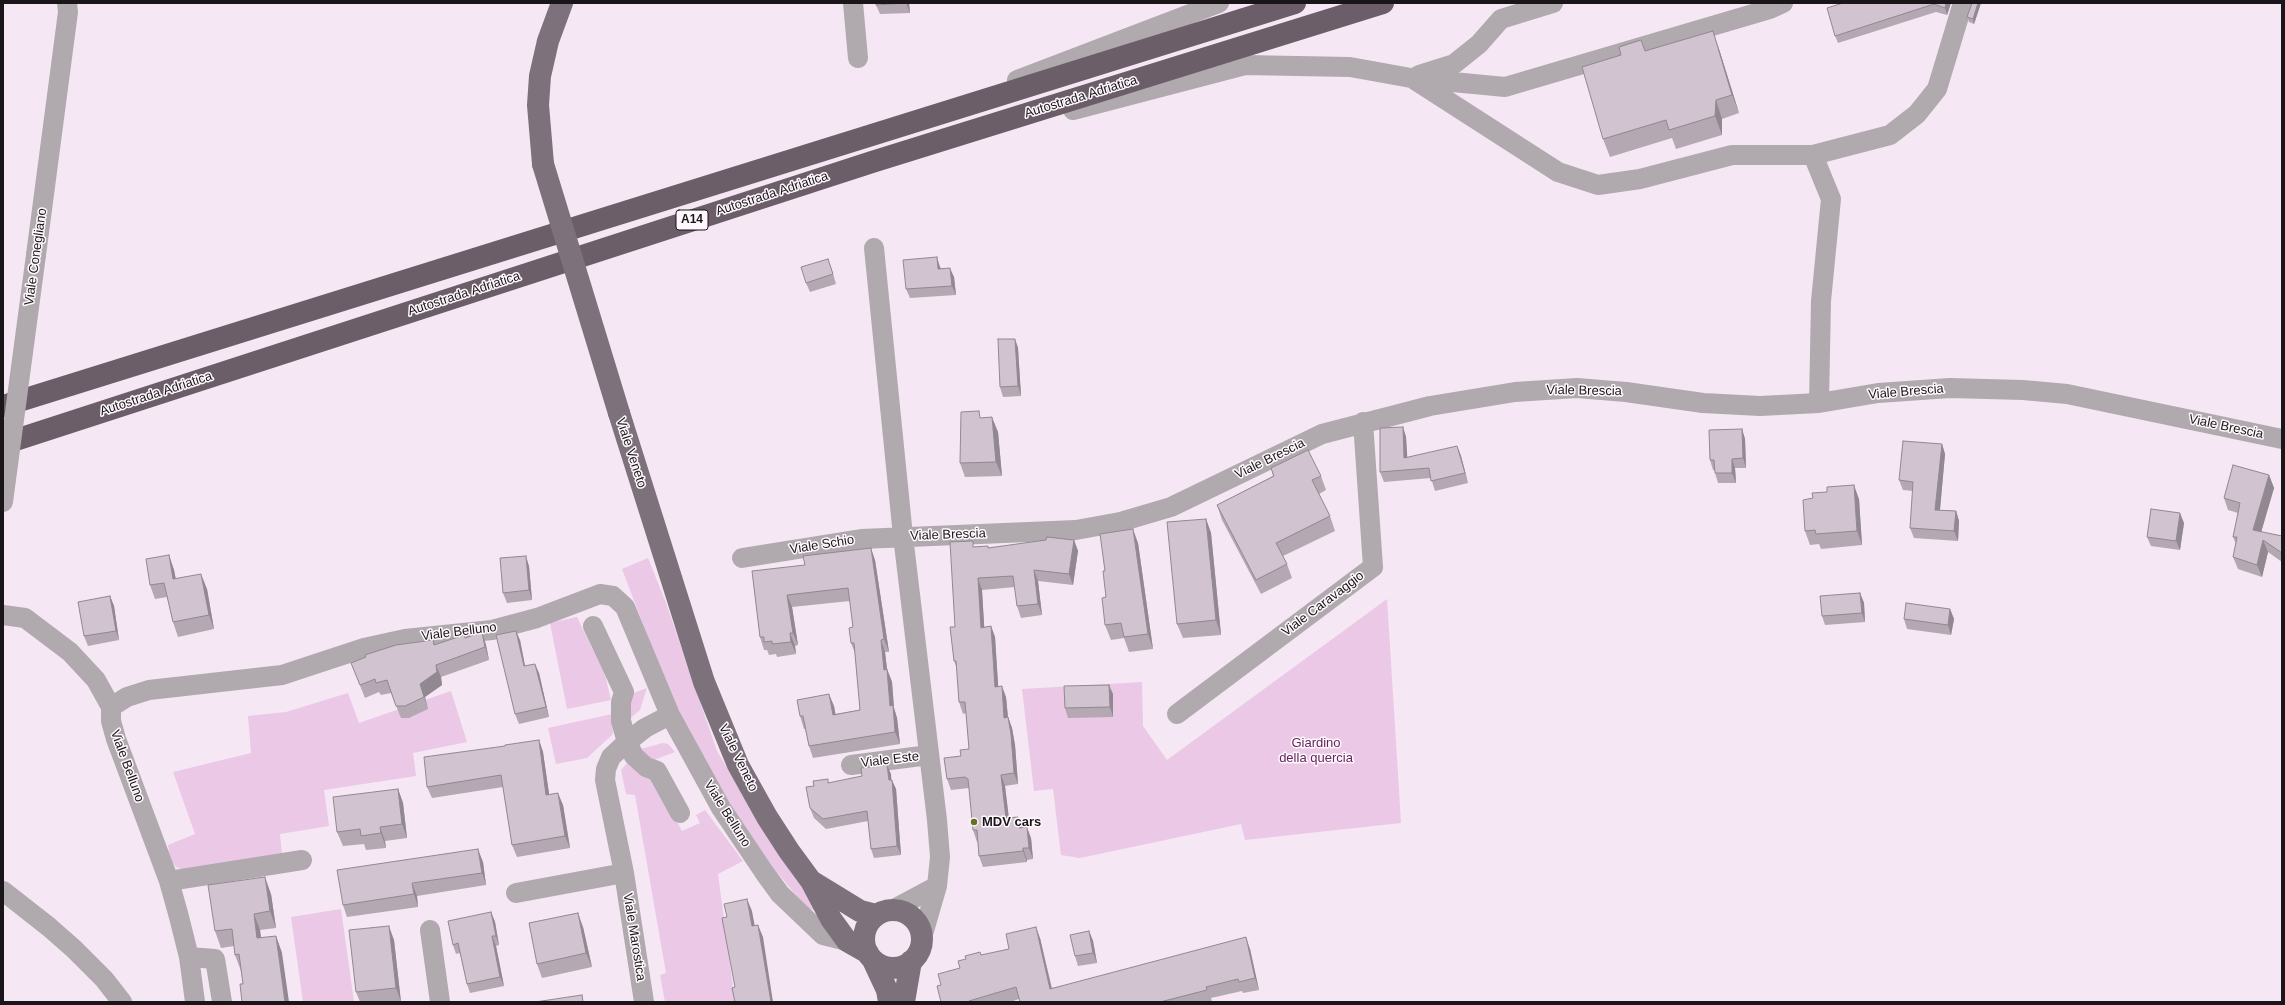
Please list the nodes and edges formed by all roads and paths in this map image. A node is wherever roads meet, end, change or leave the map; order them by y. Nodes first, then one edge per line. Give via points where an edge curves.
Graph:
1 (562, 3) edge
2 (853, 3) edge
3 (1219, 3) edge
4 (1295, 3) edge
5 (1383, 3) edge
6 (1553, 3) edge
7 (1783, 3) edge
8 (1963, 3) edge
9 (69, 6) edge
10 (858, 58) dead end
11 (1412, 78) junction
12 (863, 138) junction
13 (1813, 155) junction
14 (872, 162) junction
15 (874, 248) dead end
16 (1819, 403) junction
17 (3, 406) edge
18 (1363, 422) junction
19 (2282, 439) edge
20 (3, 444) edge
21 (3, 502) edge
22 (903, 536) junction
23 (742, 558) dead end
24 (3, 615) edge
25 (593, 626) dead end
26 (112, 707) junction
27 (670, 714) junction
28 (1177, 714) dead end
29 (627, 742) junction
30 (929, 754) junction
31 (851, 765) dead end
32 (680, 812) dead end
33 (302, 860) dead end
34 (624, 873) junction
35 (811, 880) junction
36 (169, 881) junction
37 (937, 886) junction
38 (3, 892) edge
39 (516, 893) dead end
40 (876, 912) junction
41 (831, 919) junction
42 (807, 921) junction
43 (430, 930) dead end
44 (847, 940) junction
45 (922, 941) junction
46 (189, 957) junction
47 (870, 957) junction
48 (911, 961) junction
49 (122, 1002) edge
50 (195, 1002) edge
51 (222, 1002) edge
52 (440, 1002) edge
53 (644, 1002) edge
54 (889, 1002) edge
55 (904, 1002) edge

1 - 35 main road, Viale Veneto, bridge via 548,41 540,76 538,105 543,164 618,413 704,682 738,765 788,851
2 - 10 street
3 - 12 street
4 - 12 highway, Autostrada Adriatica / A14
5 - 14 highway, Autostrada Adriatica / A14
6 - 11 street via 1500,19 1479,44 1454,64
7 - 11 street via 1505,87
8 - 13 street via 1937,89 1917,114 1890,136
9 - 21 street, Viale Conegliano, bridge
11 - 13 street via 1558,172 1598,185 1640,179 1732,155
11 - 14 street via 1350,67 1245,65
12 - 17 highway, Autostrada Adriatica / A14
13 - 16 street via 1831,199 1821,301
14 - 20 highway, Autostrada Adriatica / A14
15 - 22 street
16 - 18 street, Viale Brescia via 1760,406 1703,403 1577,388 1515,392 1430,406
16 - 19 street, Viale Brescia via 1878,393 1950,388 2023,390 2067,394
18 - 22 street, Viale Brescia via 1322,434 1171,507 1120,522 1076,530
18 - 28 street, Viale Caravaggio via 1373,567
22 - 23 street, Viale Schio via 861,539
22 - 30 street
24 - 26 street via 25,618 70,652 96,680
25 - 29 street via 624,692 620,721
26 - 27 street, Viale Belluno via 127,697 149,690 282,675 364,648 406,639 492,630 537,618 600,594 613,596 625,607
26 - 36 street, Viale Belluno via 111,721 116,739
27 - 29 street, Viale Marostica
27 - 42 street, Viale Belluno via 721,808 780,894
29 - 32 street via 634,756 646,767 657,771
29 - 34 street, Viale Marostica via 611,757 605,780
30 - 31 street, Viale Este
30 - 37 street via 940,858
33 - 36 street
34 - 39 street
34 - 53 street, Viale Marostica
35 - 40 main road, Viale Veneto
35 - 41 main road, Viale Veneto
36 - 46 street, Viale Belluno
37 - 40 street
37 - 45 street
38 - 49 street via 74,949 104,979
40 - 41 main road
40 - 45 main road via 902,911 917,923
40 - 47 main road via 864,937
41 - 42 street
41 - 44 main road, Viale Veneto
42 - 44 street, Viale Belluno via 823,935
43 - 52 street
44 - 47 main road, Viale Veneto
45 - 48 main road
46 - 50 street, Viale Belluno
46 - 51 street via 215,959
47 - 48 main road via 885,967 892,968
47 - 54 main road via 887,990
48 - 55 main road

